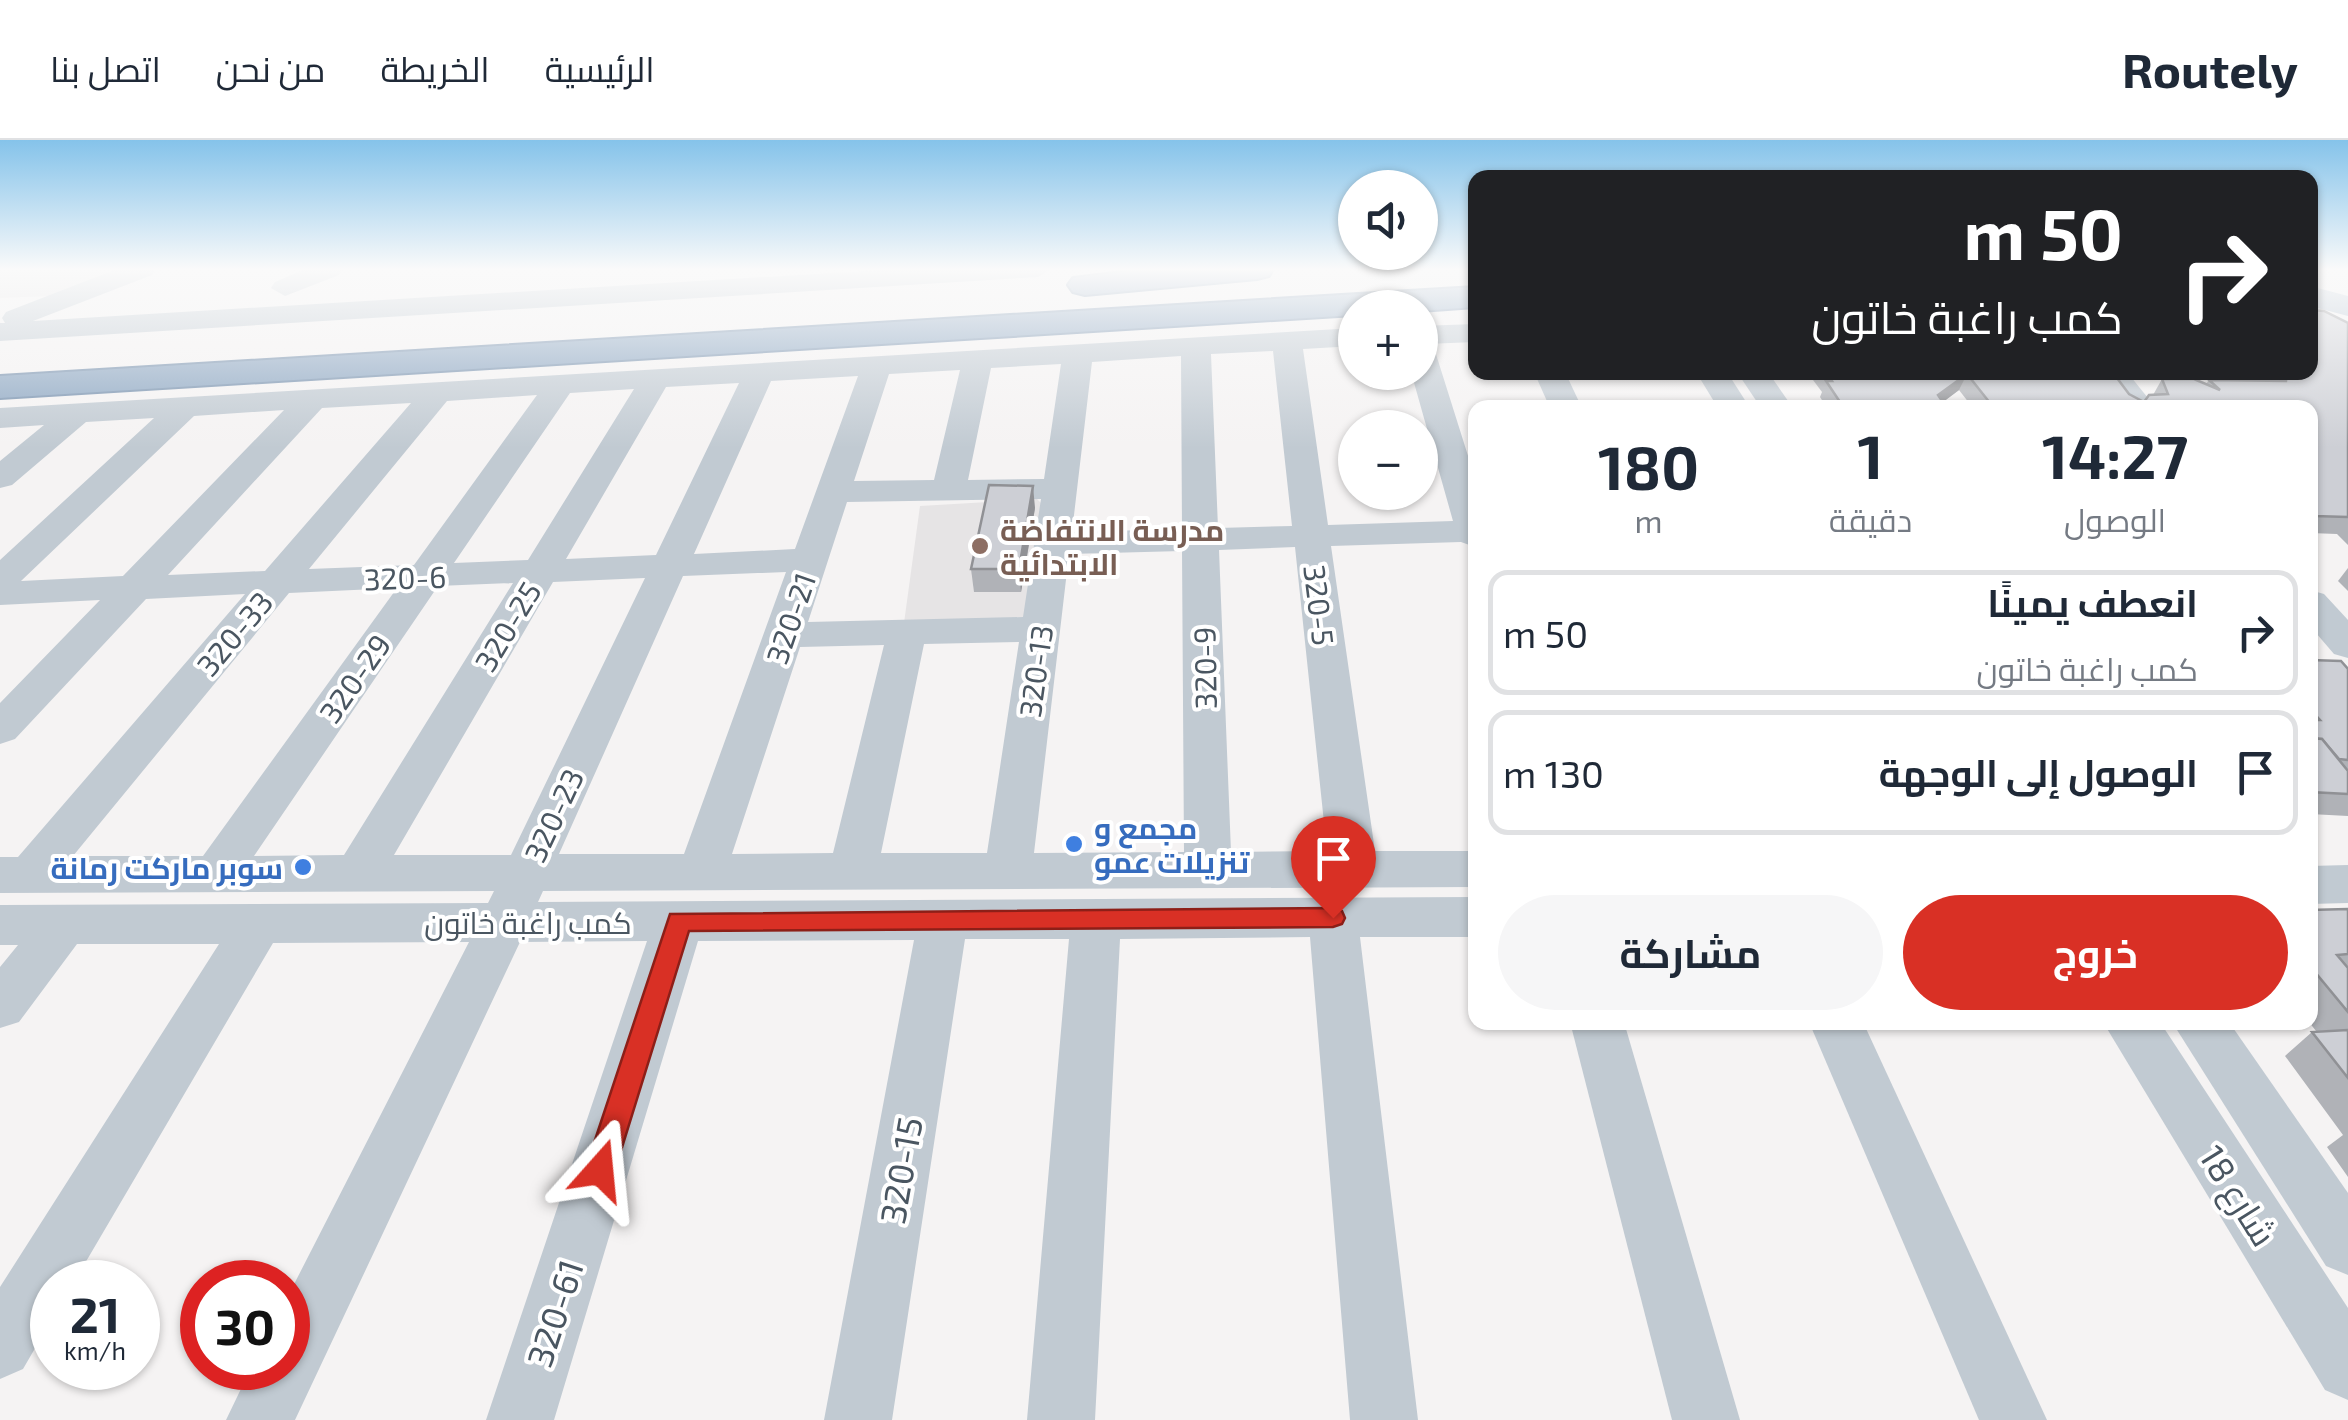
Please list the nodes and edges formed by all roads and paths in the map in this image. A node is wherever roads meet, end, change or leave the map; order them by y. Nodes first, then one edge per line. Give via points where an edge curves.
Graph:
1 (334, 329) edge
2 (887, 329) edge
3 (1216, 329) edge
4 (1468, 332) edge
5 (1438, 334) edge
6 (1338, 338) edge
7 (1287, 340) junction
8 (1196, 345) junction
9 (1078, 352) junction
10 (754, 356) junction
11 (0, 358) edge
12 (978, 358) junction
13 (877, 364) junction
14 (656, 378) junction
15 (2117, 380) edge
16 (561, 384) junction
17 (0, 387) edge
18 (1432, 390) edge
19 (438, 391) junction
20 (312, 399) junction
21 (2133, 400) edge
22 (185, 406) junction
23 (78, 413) junction
24 (0, 418) edge
25 (0, 478) edge
26 (1060, 488) junction
27 (949, 490) junction
28 (833, 492) junction
29 (1468, 510) edge
30 (1468, 533) edge
31 (1312, 536) junction
32 (1200, 540) junction
33 (1052, 544) junction
34 (810, 560) junction
35 (667, 566) junction
36 (540, 571) junction
37 (426, 576) junction
38 (0, 580) edge
39 (277, 582) junction
40 (133, 588) junction
41 (0, 593) edge
42 (2318, 611) edge
43 (1040, 629) junction
44 (907, 632) junction
45 (784, 635) junction
46 (2348, 645) edge
47 (0, 729) edge
48 (1208, 870) junction
49 (1468, 870) edge
50 (1008, 871) junction
51 (853, 872) junction
52 (526, 873) junction
53 (216, 874) junction
54 (358, 874) junction
55 (15, 875) edge
56 (2348, 884) edge
57 (2318, 885) edge
58 (1343, 894) junction
59 (691, 897) junction
60 (1468, 916) edge
61 (1096, 919) junction
62 (942, 920) junction
63 (504, 922) junction
64 (259, 923) junction
65 (64, 924) junction
66 (0, 925) edge
67 (0, 1006) edge
68 (1600, 1030) edge
69 (1840, 1030) edge
70 (2135, 1030) edge
71 (2203, 1030) edge
72 (2348, 1244) edge
73 (310, 1317) edge
74 (0, 1346) edge
75 (2348, 1366) edge
76 (274, 1390) edge
77 (260, 1420) edge
78 (520, 1420) edge
79 (858, 1420) edge
80 (1061, 1420) edge
81 (1384, 1420) edge
82 (1706, 1420) edge
83 (2013, 1420) edge

1 - 11 highway
2 - 10 highway
3 - 10 highway
4 - 5 street
6 - 7 street
7 - 8 street
7 - 31 street, 320-5
8 - 9 street
8 - 32 street, 320-9
9 - 12 street
9 - 26 street, 320-13
10 - 13 street
10 - 14 street
10 - 17 highway
10 - 35 street, 320-23
12 - 13 street
12 - 27 street
13 - 28 street, 320-21
14 - 16 street
14 - 36 street, 320-25
15 - 21 street
16 - 19 street
16 - 37 street, 320-29
18 - 29 street
19 - 20 street
19 - 39 street, 320-33
20 - 22 street
20 - 40 street
22 - 23 street
22 - 38 street
23 - 24 street
23 - 25 street
26 - 27 street
26 - 33 street, 320-13
27 - 28 street
28 - 34 street, 320-21
30 - 31 street
31 - 32 street
31 - 58 street, 320-5
32 - 33 street
32 - 48 street, 320-9
33 - 43 street, 320-13
34 - 35 street, 320-6
34 - 45 street, 320-21
35 - 36 street, 320-6
35 - 52 street, 320-23
36 - 37 street, 320-6
36 - 54 street, 320-25
37 - 39 street, 320-6
37 - 53 street, 320-29
39 - 40 street, 320-6
39 - 55 street, 320-33
40 - 41 street, 320-6
40 - 47 street
42 - 46 street
43 - 44 street
43 - 50 street, 320-13
44 - 45 street
44 - 51 street
45 - 59 street, 320-21
48 - 50 street, كمب راغبة خاتون
48 - 58 street, كمب راغبة خاتون
49 - 58 street, كمب راغبة خاتون
50 - 51 street, كمب راغبة خاتون
51 - 59 street, كمب راغبة خاتون
52 - 54 street, كمب راغبة خاتون
52 - 59 street, كمب راغبة خاتون
52 - 63 street, 320-23
53 - 54 street, كمب راغبة خاتون
53 - 55 street, كمب راغبة خاتون
56 - 57 street
58 - 60 street, كمب راغبة خاتون
58 - 61 street, كمب راغبة خاتون
58 - 81 street, 320-5
59 - 62 street, كمب راغبة خاتون
59 - 63 street, كمب راغبة خاتون
59 - 78 street, 320-61
61 - 62 street, كمب راغبة خاتون
61 - 80 street
62 - 79 street, 320-15
63 - 64 street, كمب راغبة خاتون
63 - 73 street, 320-23
64 - 65 street, كمب راغبة خاتون
64 - 74 street
65 - 66 street, كمب راغبة خاتون
65 - 67 street
68 - 82 street
69 - 83 street
70 - 75 street, شارع 18
71 - 72 street, شارع 18
76 - 77 street, 320-23

